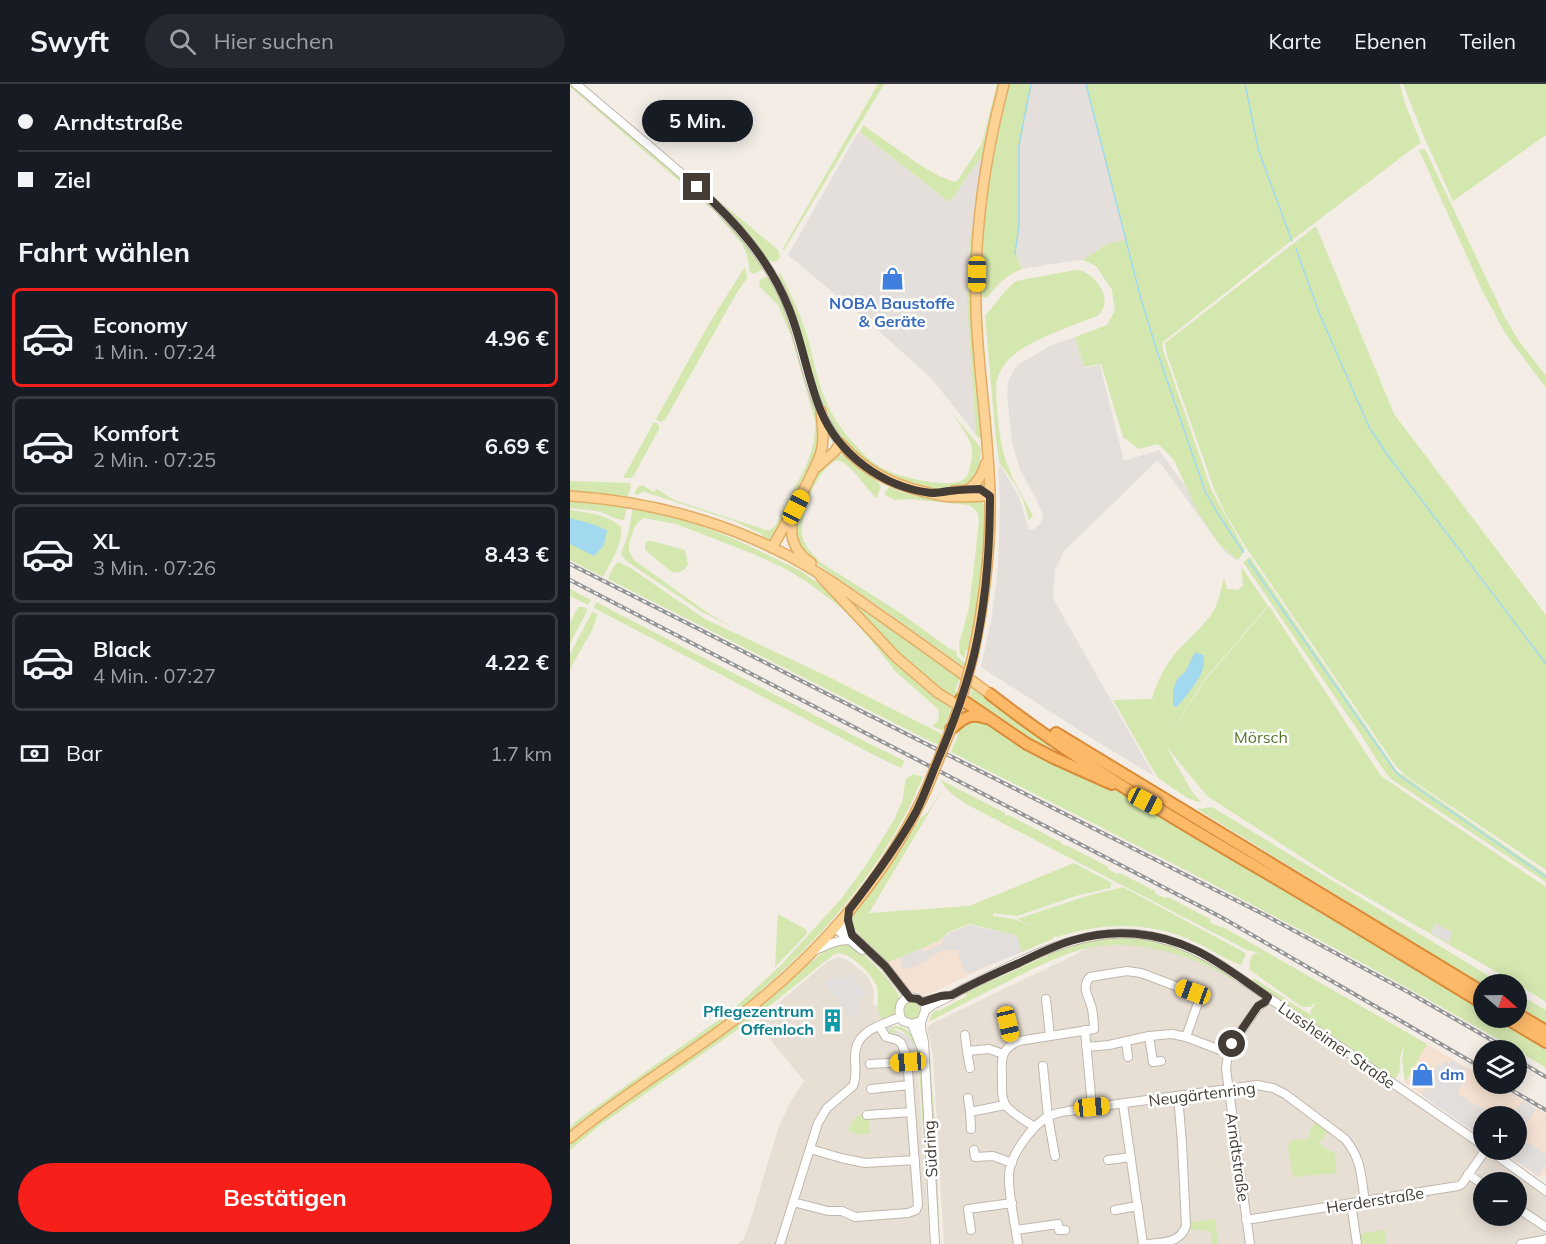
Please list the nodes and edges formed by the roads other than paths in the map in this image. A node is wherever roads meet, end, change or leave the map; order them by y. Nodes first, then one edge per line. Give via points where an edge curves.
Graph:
1 (576, 84) edge
2 (1004, 84) edge
3 (820, 411) junction
4 (840, 443) junction
5 (821, 453) junction
6 (988, 457) junction
7 (813, 473) junction
8 (968, 490) junction
9 (934, 493) junction
10 (570, 496) edge
11 (990, 496) junction
12 (796, 507) junction
13 (772, 548) junction
14 (816, 572) junction
15 (828, 579) junction
16 (990, 694) junction
17 (961, 700) junction
18 (991, 721) junction
19 (951, 729) junction
20 (1157, 807) junction
21 (849, 910) junction
22 (837, 926) junction
23 (850, 937) junction
24 (812, 953) junction
25 (1473, 986) edge
26 (952, 995) junction
27 (1265, 995) junction
28 (1473, 997) edge
29 (910, 998) junction
30 (1046, 999) dead end
31 (902, 1002) junction
32 (922, 1002) junction
33 (925, 1011) junction
34 (1006, 1014) dead end
35 (900, 1017) junction
36 (1527, 1020) edge
37 (921, 1021) junction
38 (912, 1024) junction
39 (879, 1026) junction
40 (1522, 1028) edge
41 (1085, 1030) junction
42 (1546, 1031) edge
43 (965, 1035) dead end
44 (1050, 1036) junction
45 (1149, 1036) junction
46 (1185, 1037) junction
47 (1126, 1041) junction
48 (1546, 1042) edge
49 (1012, 1044) junction
50 (1086, 1047) junction
51 (967, 1051) junction
52 (1228, 1053) junction
53 (924, 1054) junction
54 (1003, 1054) junction
55 (1128, 1057) dead end
56 (1161, 1061) dead end
57 (908, 1062) junction
58 (870, 1064) dead end
59 (1042, 1066) dead end
60 (970, 1068) dead end
61 (909, 1085) junction
62 (872, 1089) dead end
63 (1229, 1090) junction
64 (1178, 1096) junction
65 (968, 1098) dead end
66 (1123, 1104) junction
67 (1005, 1105) junction
68 (1092, 1107) junction
69 (911, 1112) junction
70 (970, 1112) junction
71 (867, 1114) dead end
72 (1048, 1117) junction
73 (1035, 1127) junction
74 (971, 1128) dead end
75 (570, 1138) edge
76 (1473, 1139) edge
77 (810, 1149) junction
78 (974, 1150) dead end
79 (1055, 1156) dead end
80 (1131, 1157) junction
81 (915, 1160) junction
82 (1108, 1160) dead end
83 (1478, 1160) edge
84 (1503, 1160) edge
85 (1012, 1163) junction
86 (1468, 1174) junction
87 (1473, 1177) edge
88 (1546, 1191) edge
89 (793, 1202) junction
90 (1365, 1202) junction
91 (1012, 1203) junction
92 (1351, 1203) junction
93 (1138, 1206) junction
94 (1114, 1210) dead end
95 (1527, 1214) edge
96 (1246, 1220) junction
97 (1546, 1227) edge
98 (971, 1230) dead end
99 (1016, 1230) junction
100 (1065, 1230) dead end
101 (1546, 1239) edge
102 (1178, 1241) edge
103 (1533, 1243) edge
104 (780, 1244) edge
105 (935, 1244) edge
106 (1018, 1244) edge
107 (1143, 1244) edge
108 (1149, 1244) edge
109 (1250, 1244) edge
110 (1357, 1244) edge
111 (1521, 1244) edge

1 - 3 street via 716,204 753,245 789,308
2 - 6 main road via 985,176 977,274 976,309
3 - 4 street
3 - 5 main road via 824,437
4 - 5 main road
4 - 7 main road
4 - 9 main road via 871,471 909,489
5 - 7 main road
6 - 8 main road via 977,483
6 - 11 main road
7 - 12 main road
8 - 9 main road
8 - 11 main road via 980,489
9 - 11 main road
10 - 13 main road via 666,510 720,526
11 - 17 main road, bridge via 986,583 974,655
12 - 13 main road
12 - 15 main road via 791,528 793,543
13 - 14 main road
14 - 15 main road
14 - 17 main road via 896,657 938,693
15 - 16 main road
16 - 20 highway
16 - 25 highway
17 - 18 highway
17 - 19 main road
18 - 19 highway via 966,716
18 - 20 highway via 1039,751
19 - 21 main road, bridge via 914,815
20 - 28 highway
21 - 22 main road
21 - 23 street
22 - 23 street
22 - 24 main road
23 - 24 street
23 - 29 street via 885,966
23 - 31 street via 890,980
24 - 75 main road via 733,1021
26 - 27 street, Lussheimer Straße via 1055,946 1088,936 1122,933 1159,937 1193,949
26 - 32 street, Lussheimer Straße
26 - 33 street, Lussheimer Straße
27 - 52 street via 1259,997 1258,1006
27 - 76 street, Lussheimer Straße
29 - 31 street
29 - 32 street
30 - 44 street
31 - 35 street
32 - 33 street
33 - 37 street, Südring
34 - 49 street
35 - 38 street
35 - 39 street
36 - 42 highway
37 - 38 street
37 - 53 street, Südring
38 - 53 street, Südring
39 - 57 street via 886,1036 901,1043
39 - 77 street via 856,1043 853,1086 827,1108
40 - 48 highway
41 - 44 street
41 - 46 street via 1094,1029 1086,981 1093,976 1126,971 1199,996
41 - 50 street
43 - 51 street
44 - 49 street
45 - 46 street
45 - 47 street
45 - 56 street via 1153,1062
46 - 52 street
47 - 50 street
47 - 55 street
49 - 54 street
50 - 68 street
51 - 54 street via 989,1049
51 - 60 street
52 - 63 street, Arndtstraße
53 - 105 street, Südring
54 - 67 street
57 - 58 street
57 - 61 street
59 - 72 street
61 - 62 street
61 - 69 street
63 - 64 street, Neugärtenring
63 - 90 street, Neugärtenring via 1257,1085 1273,1088 1345,1139 1359,1161
63 - 96 street, Arndtstraße
64 - 66 street, Neugärtenring
64 - 102 street via 1186,1226
65 - 70 street
66 - 68 street, Neugärtenring
66 - 80 street
67 - 70 street
67 - 73 street
68 - 72 street, Neugärtenring
69 - 71 street
69 - 81 street
70 - 74 street
72 - 73 street, Neugärtenring
72 - 79 street
73 - 85 street, Neugärtenring
77 - 81 street via 865,1163
77 - 89 street
78 - 85 street via 975,1157 993,1156
80 - 82 street
80 - 93 street
81 - 89 street via 918,1205 908,1213 855,1217
83 - 86 street, Herderstraße
84 - 88 street, Lussheimer Straße
85 - 91 street, Neugärtenring
86 - 87 street
86 - 90 street, Herderstraße via 1458,1186
89 - 104 street
90 - 92 street, Herderstraße
91 - 98 street via 968,1209
91 - 99 street, Neugärtenring
92 - 96 street, Herderstraße
92 - 110 street
93 - 94 street
93 - 107 street
95 - 97 street
96 - 109 street, Arndtstraße
99 - 100 street via 1058,1224 1059,1230
99 - 106 street, Neugärtenring
101 - 103 street
102 - 108 street
103 - 111 street

